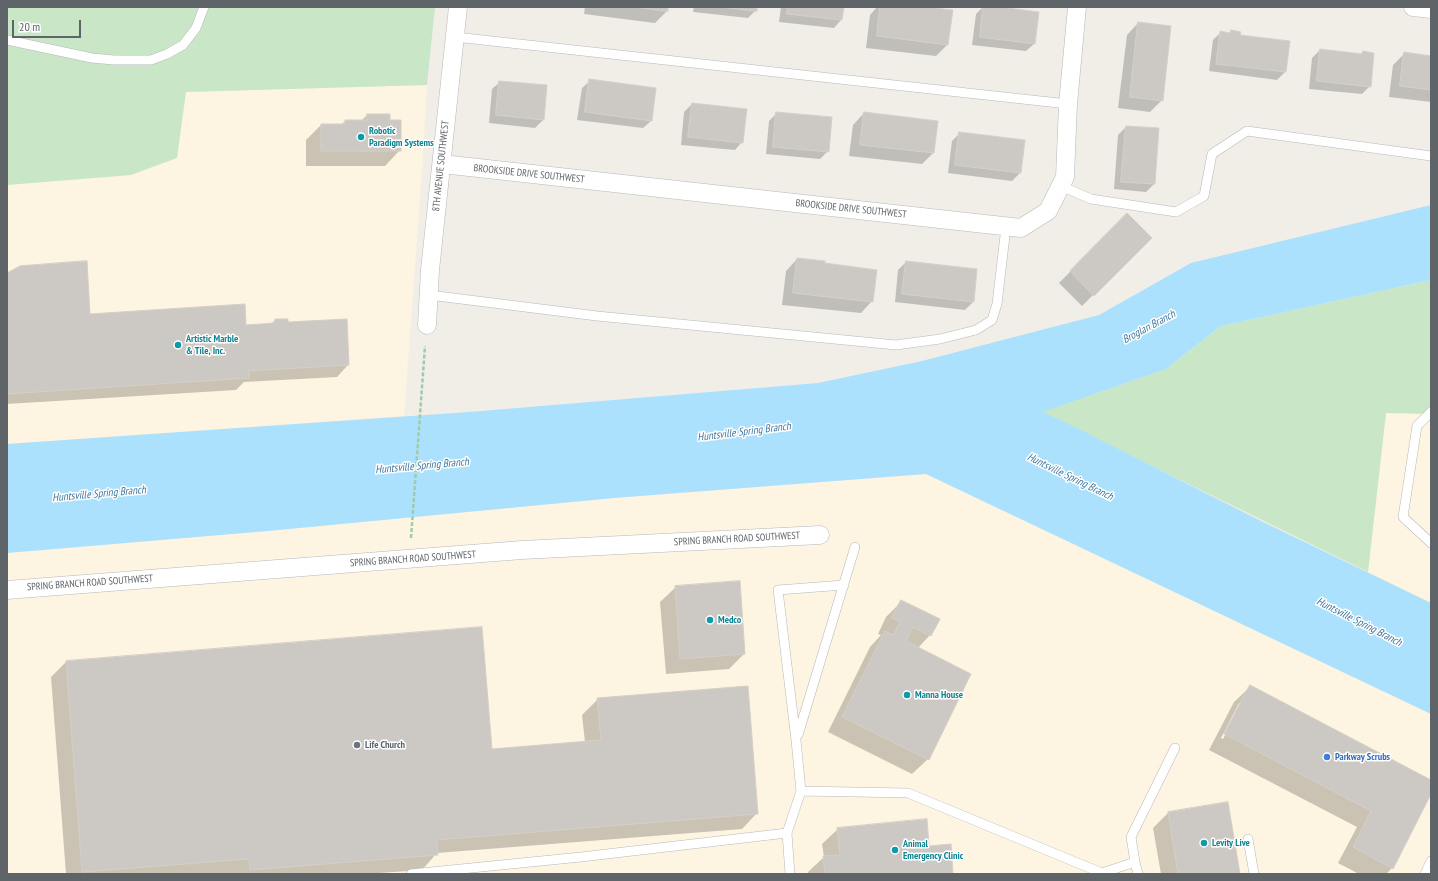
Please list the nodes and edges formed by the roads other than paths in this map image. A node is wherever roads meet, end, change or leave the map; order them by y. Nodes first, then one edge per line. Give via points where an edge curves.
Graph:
1 (204, 7) edge
2 (458, 7) edge
3 (1077, 7) edge
4 (1413, 7) edge
5 (1431, 9) edge
6 (455, 37) junction
7 (7, 40) edge
8 (1068, 104) junction
9 (1431, 156) edge
10 (442, 164) junction
11 (1061, 186) junction
12 (1006, 226) junction
13 (429, 295) junction
14 (427, 325) road end
15 (1431, 412) edge
16 (820, 535) dead end
17 (1431, 543) edge
18 (855, 547) dead end
19 (844, 585) junction
20 (7, 590) edge
21 (796, 740) junction
22 (1175, 748) dead end
23 (801, 791) junction
24 (787, 833) junction
25 (1248, 839) dead end
26 (1431, 861) edge
27 (1135, 862) junction
28 (411, 874) edge
29 (790, 874) edge
30 (1138, 874) edge
31 (1254, 874) edge
32 (1425, 874) edge

1 - 7 lane via 196,28 183,45 151,60 92,58
2 - 6 street, 8TH AVENUE SOUTHWEST
3 - 8 street, BROOKSIDE DRIVE SOUTHWEST
4 - 5 street
6 - 8 lane
6 - 10 street, 8TH AVENUE SOUTHWEST
8 - 11 street, BROOKSIDE DRIVE SOUTHWEST via 1065,177
9 - 11 lane via 1247,131 1212,154 1204,196 1176,212 1091,199
10 - 12 street, BROOKSIDE DRIVE SOUTHWEST
10 - 13 street, 8TH AVENUE SOUTHWEST
11 - 12 street, BROOKSIDE DRIVE SOUTHWEST via 1048,211 1021,228
12 - 13 lane via 997,304 992,320 976,330 940,339 896,345 597,316
13 - 14 street, 8TH AVENUE SOUTHWEST
15 - 17 lane via 1416,426 1403,517
16 - 20 street, SPRING BRANCH ROAD SOUTHWEST via 522,550
18 - 19 lane
19 - 21 lane
19 - 21 lane via 778,590
21 - 23 lane
22 - 27 lane via 1131,837
23 - 24 lane
23 - 27 lane via 908,793 1102,872
24 - 28 lane
24 - 29 lane
25 - 31 lane
26 - 32 lane
27 - 30 lane

